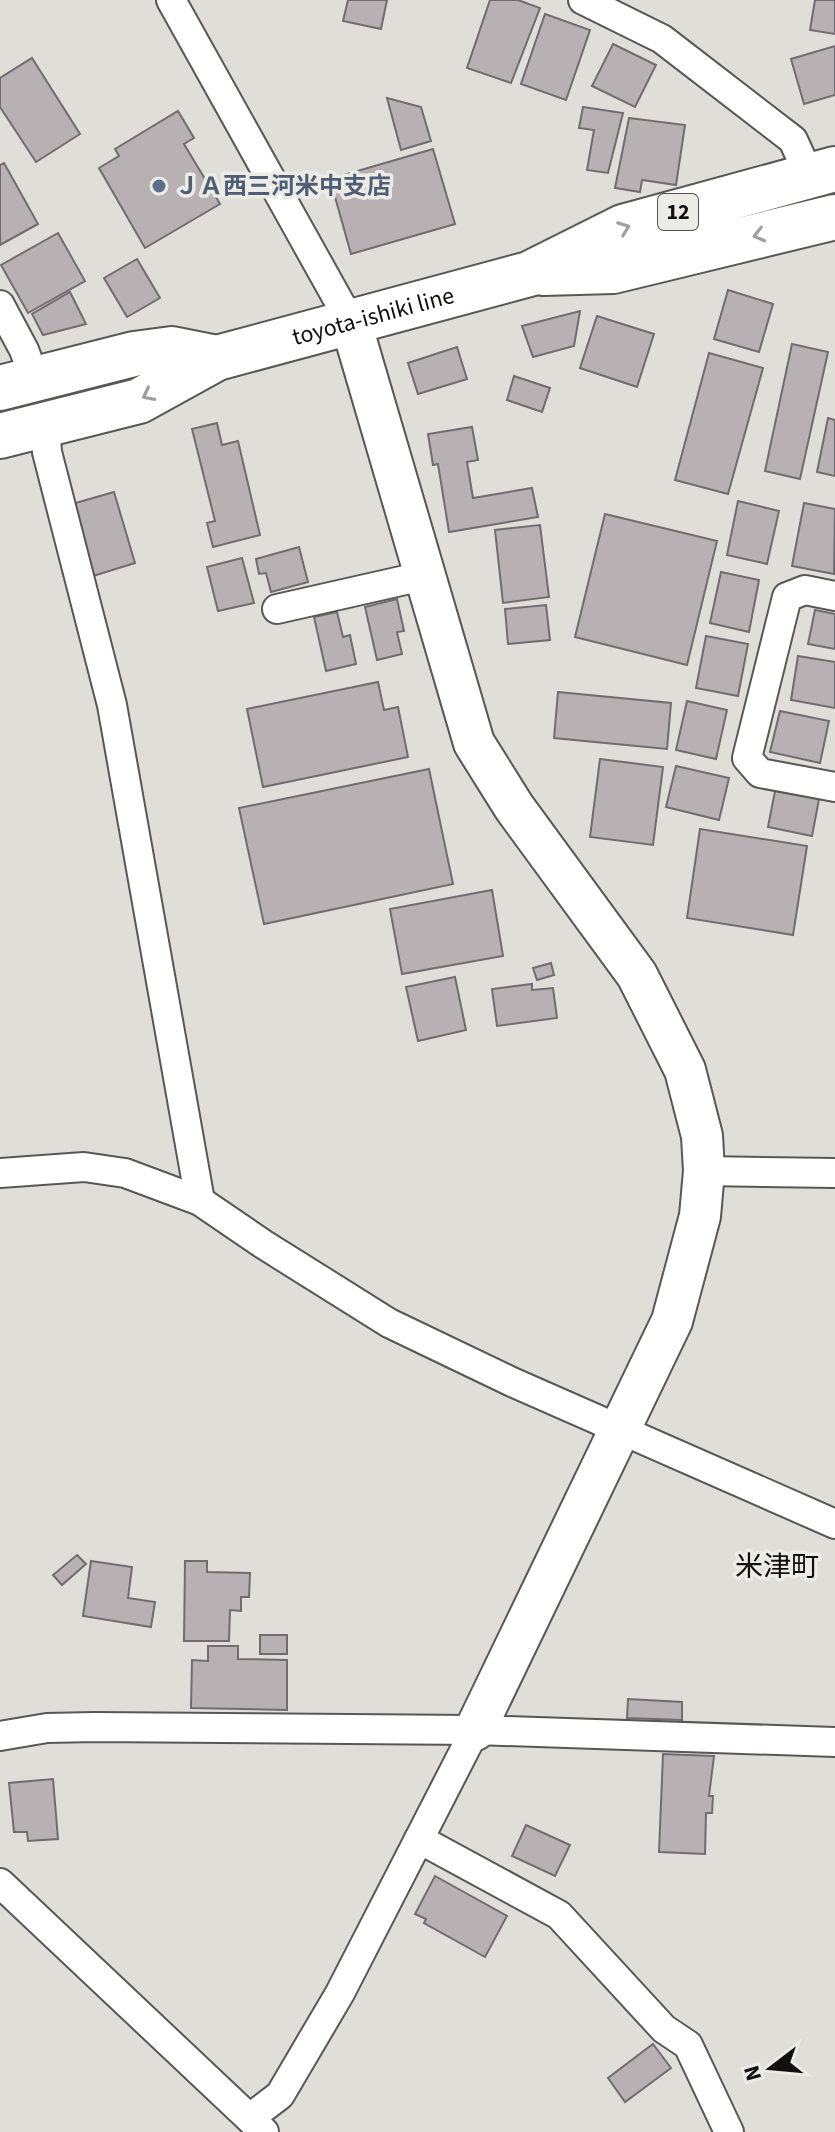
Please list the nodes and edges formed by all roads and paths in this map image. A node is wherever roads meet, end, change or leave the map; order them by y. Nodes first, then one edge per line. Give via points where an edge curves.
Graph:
1 (171, 0) edge
2 (583, 0) edge
3 (822, 172) edge
4 (835, 217) edge
5 (529, 274) junction
6 (0, 305) edge
7 (351, 323) junction
8 (217, 358) junction
9 (17, 384) edge
10 (45, 424) junction
11 (0, 436) edge
12 (423, 576) junction
13 (835, 596) edge
14 (277, 609) dead end
15 (835, 787) edge
16 (704, 1171) junction
17 (0, 1173) edge
18 (835, 1173) edge
19 (200, 1201) junction
20 (622, 1427) junction
21 (835, 1524) edge
22 (475, 1730) junction
23 (0, 1736) edge
24 (835, 1742) edge
25 (419, 1839) junction
26 (0, 1883) edge
27 (257, 2125) edge
28 (729, 2132) edge

1 - 7 street
2 - 3 street via 662,39 793,140
5 -> 3 main road, toyota-ishiki line / 12 via 623,227
4 -> 5 main road, toyota-ishiki line / 12 via 613,271
5 - 7 main road, toyota-ishiki line / 12
6 - 9 street via 24,350
7 - 8 main road, toyota-ishiki line / 12
7 - 12 street
8 - 9 main road, toyota-ishiki line / 12 via 172,349
8 -> 10 main road, toyota-ishiki line / 12 via 139,401
10 - 11 main road, toyota-ishiki line / 12
10 - 19 street via 47,452 112,705
12 - 14 street
12 - 16 street via 474,743 514,807 637,975 663,1021 685,1070 702,1136
13 - 15 street via 805,590 787,597 747,758 760,773
16 - 18 street
16 - 20 street via 700,1216 672,1321
17 - 19 street via 84,1167 125,1173
19 - 20 street via 389,1323
20 - 21 street
20 - 22 street
22 - 23 street via 94,1727
22 - 24 street
22 - 25 street
25 - 27 street via 340,1993
25 - 28 street via 559,1915 664,2029 688,2045
26 - 27 street

